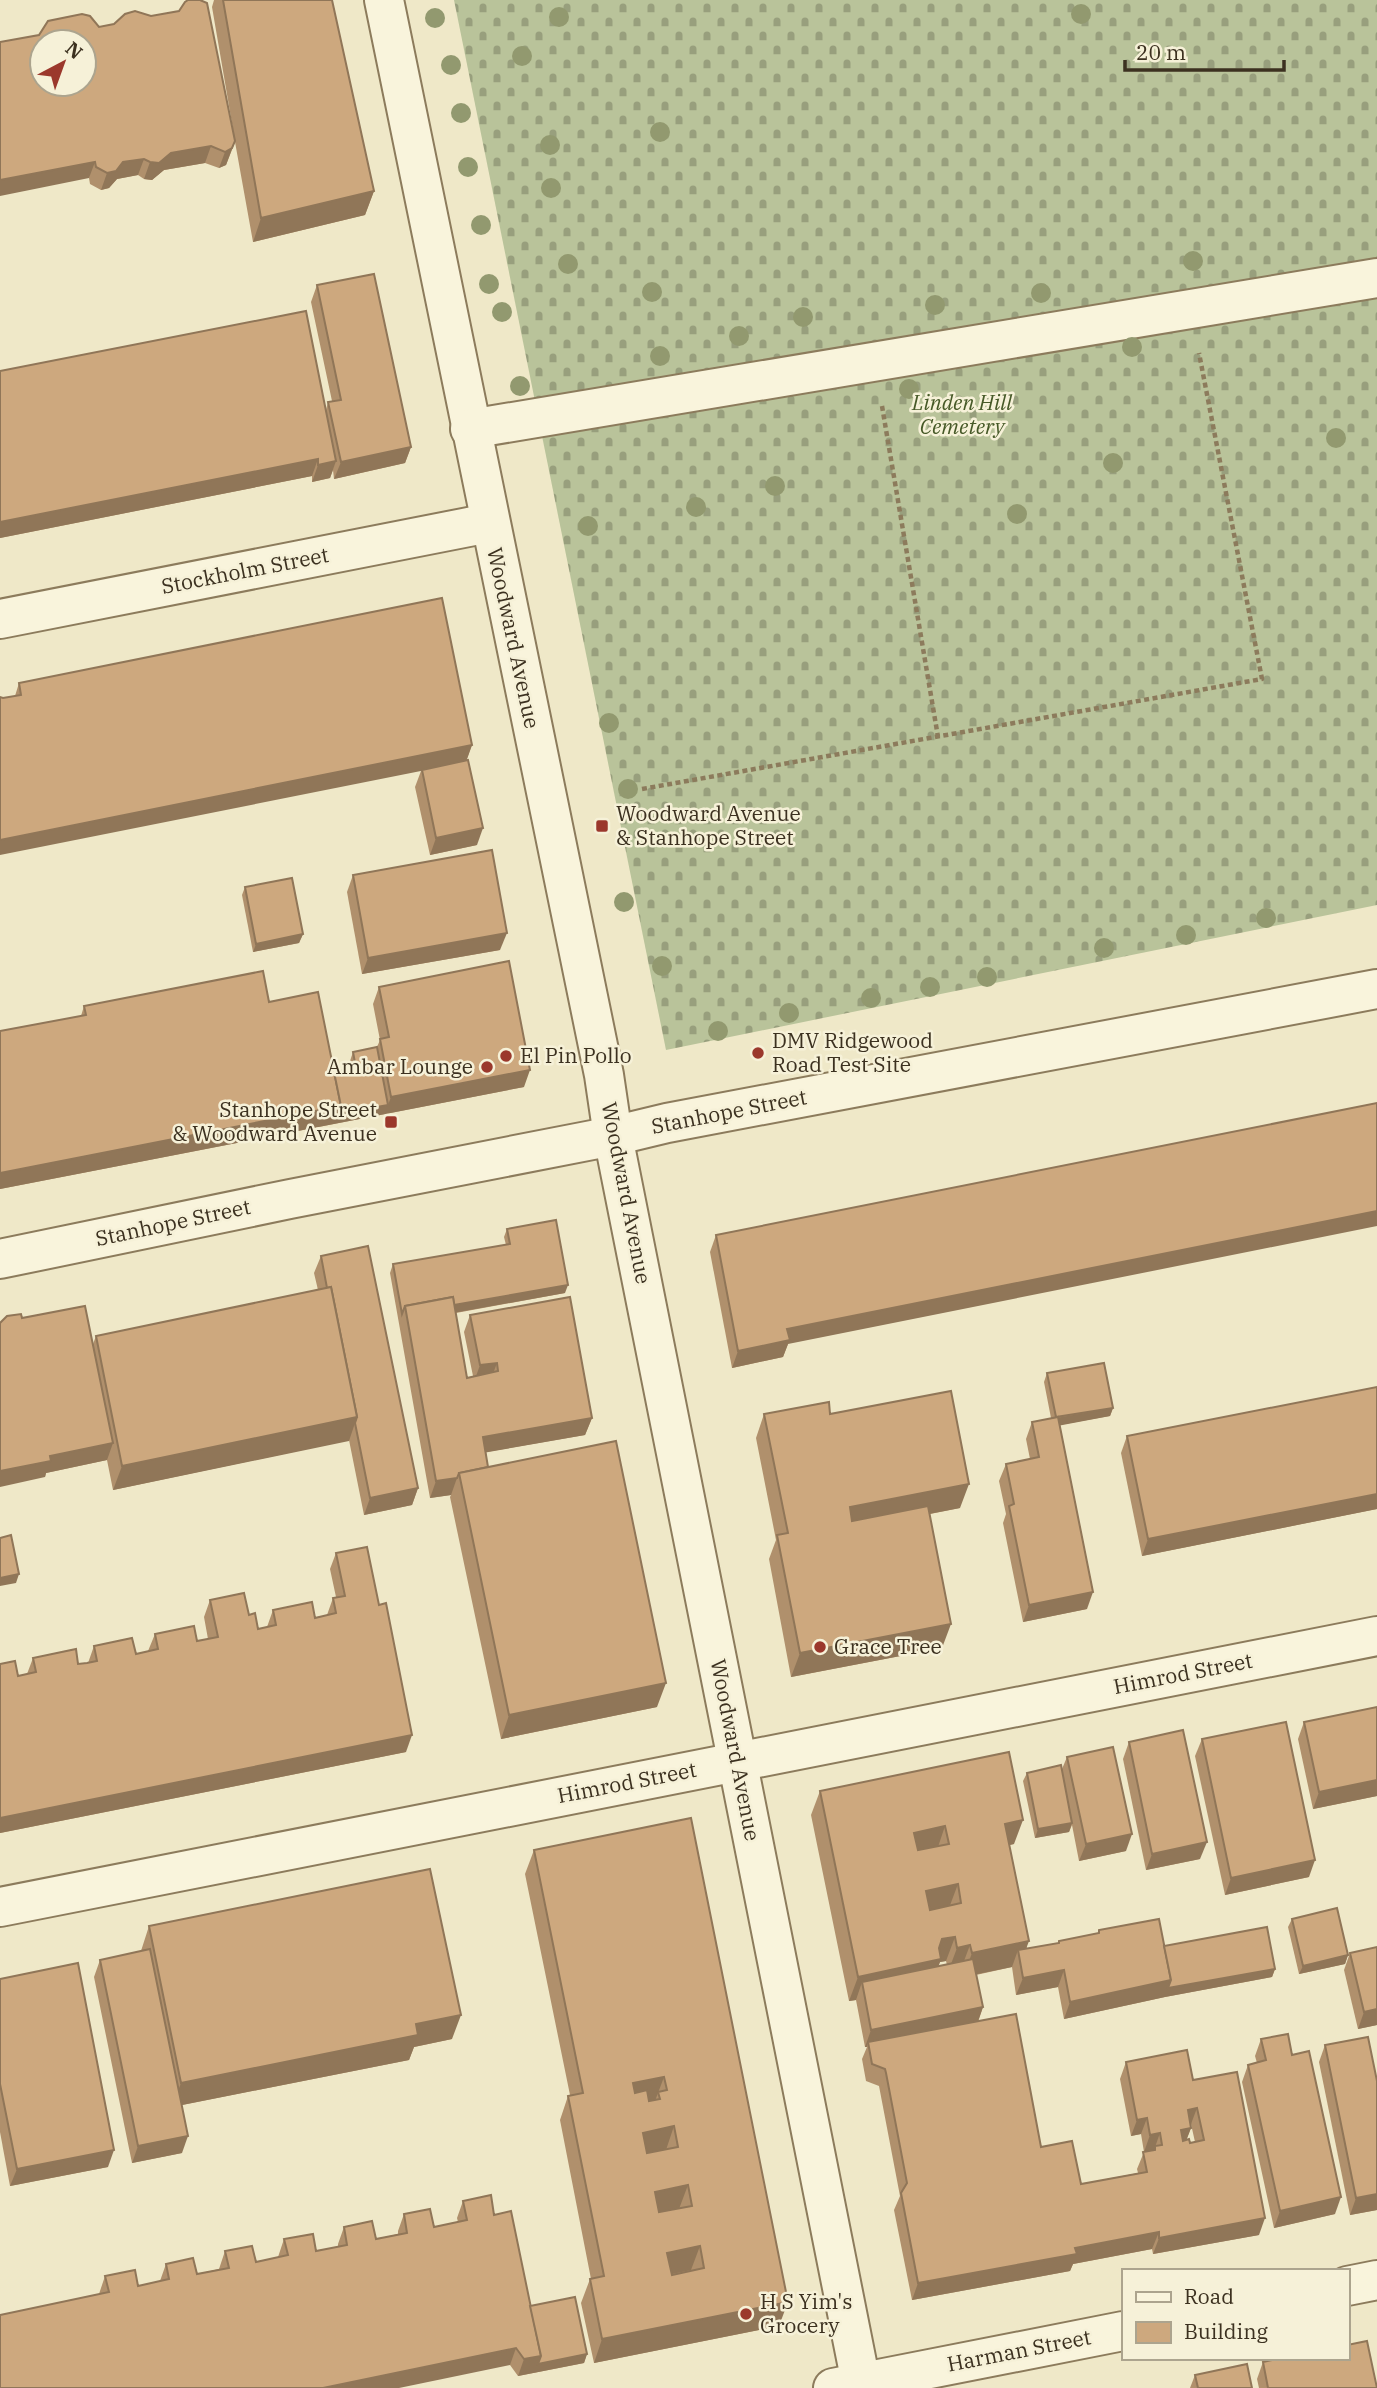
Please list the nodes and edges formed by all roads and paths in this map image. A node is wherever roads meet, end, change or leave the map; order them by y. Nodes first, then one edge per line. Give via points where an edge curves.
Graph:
1 (384, 0) edge
2 (1377, 278) edge
3 (1191, 309) junction
4 (874, 362) junction
5 (470, 429) junction
6 (489, 523) junction
7 (0, 619) edge
8 (938, 737) junction
9 (642, 789) dead end
10 (1377, 989) edge
11 (613, 1136) junction
12 (0, 1259) edge
13 (1377, 1636) edge
14 (737, 1761) junction
15 (0, 1907) edge
16 (1377, 2280) edge
17 (1349, 2286) edge
18 (1122, 2331) edge
19 (852, 2386) edge

1 - 5 street, Woodward Avenue
2 - 3 street
3 - 4 street
3 - 8 path via 1262,679
4 - 5 street
4 - 8 path
5 - 6 street, Woodward Avenue
6 - 7 street, Stockholm Street
6 - 11 street, Woodward Avenue
8 - 9 path
10 - 11 street, Stanhope Street
11 - 12 street, Stanhope Street
11 - 14 street, Woodward Avenue
13 - 14 street, Himrod Street
14 - 15 street, Himrod Street
14 - 19 street, Woodward Avenue
16 - 17 street
18 - 19 street, Harman Street

